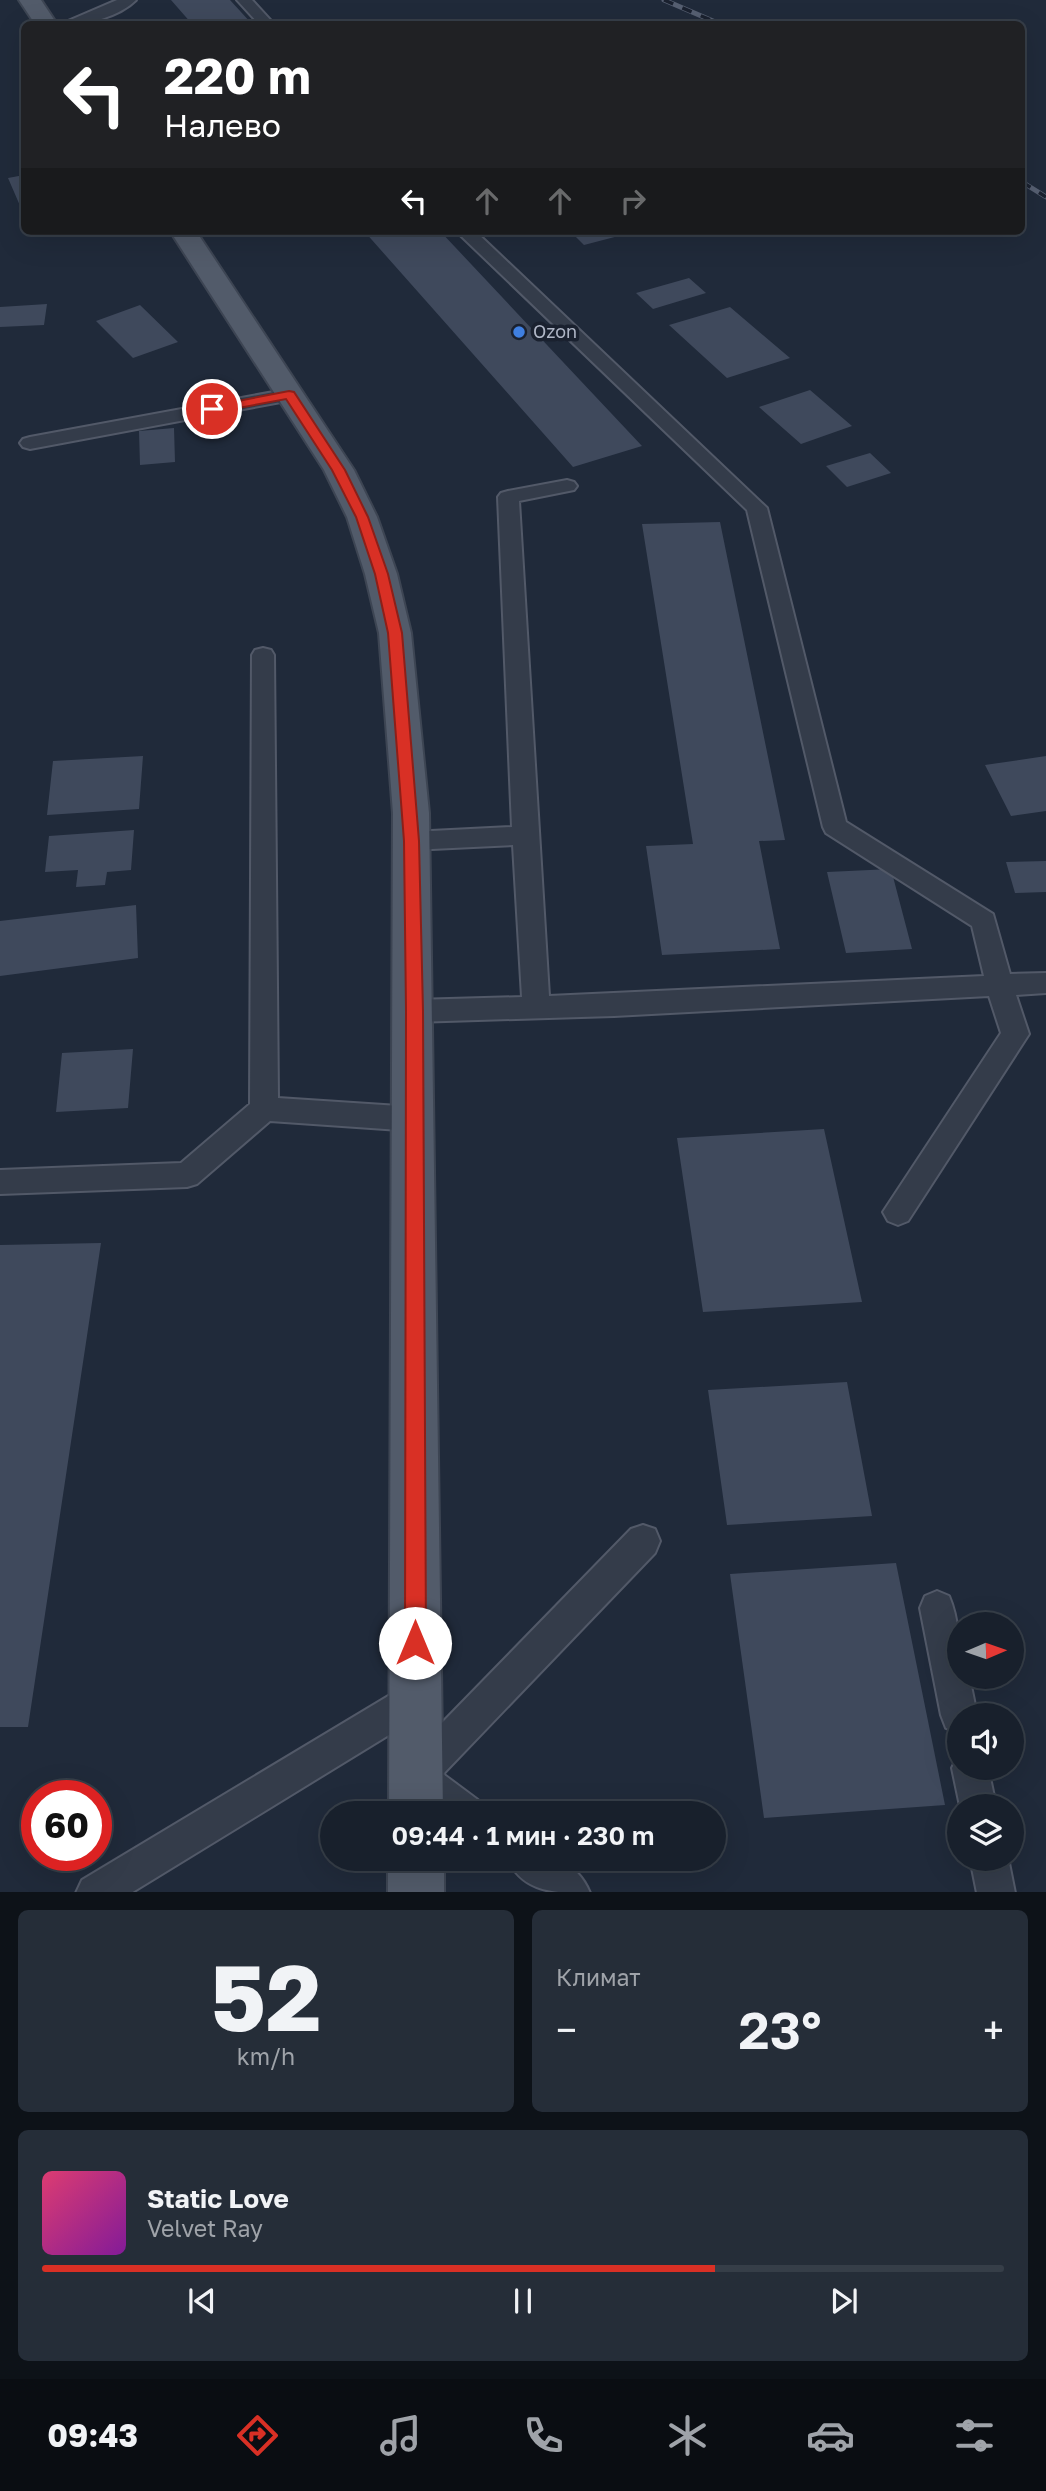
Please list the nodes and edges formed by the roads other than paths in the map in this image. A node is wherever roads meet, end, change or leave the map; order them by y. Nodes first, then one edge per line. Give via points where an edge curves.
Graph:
1 (30, 0) edge
2 (129, 0) edge
3 (244, 0) edge
4 (44, 21) edge
5 (78, 21) edge
6 (264, 21) edge
7 (186, 235) edge
8 (469, 235) edge
9 (289, 395) junction
10 (30, 443) dead end
11 (567, 486) dead end
12 (263, 655) dead end
13 (525, 835) junction
14 (411, 841) junction
15 (1046, 983) edge
16 (999, 985) junction
17 (536, 1007) junction
18 (414, 1011) junction
19 (264, 1109) junction
20 (414, 1119) junction
21 (0, 1182) edge
22 (898, 1212) dead end
23 (643, 1541) dead end
24 (937, 1608) dead end
25 (415, 1698) junction
26 (957, 1703) edge
27 (416, 1794) edge
28 (434, 1801) edge
29 (416, 1871) edge
30 (543, 1871) edge
31 (992, 1871) edge
32 (95, 1892) edge
33 (416, 1892) edge
34 (570, 1892) edge
35 (996, 1892) edge

1 - 4 main road
2 - 5 lane
3 - 6 lane
7 - 9 main road
8 - 16 lane via 757,508 835,827 984,921
9 - 10 lane
9 - 14 main road via 339,470 362,517 381,574 395,633
11 - 13 lane via 508,497
12 - 19 lane
13 - 14 lane
13 - 17 lane
14 - 18 main road
15 - 16 lane
16 - 17 lane
16 - 22 lane via 1015,1034
17 - 18 lane
18 - 20 main road
19 - 20 lane
19 - 21 lane via 187,1175
20 - 25 main road
23 - 27 lane
24 - 26 lane
25 - 27 main road
25 - 32 lane
27 - 28 lane
29 - 33 main road
30 - 34 lane
31 - 35 lane

